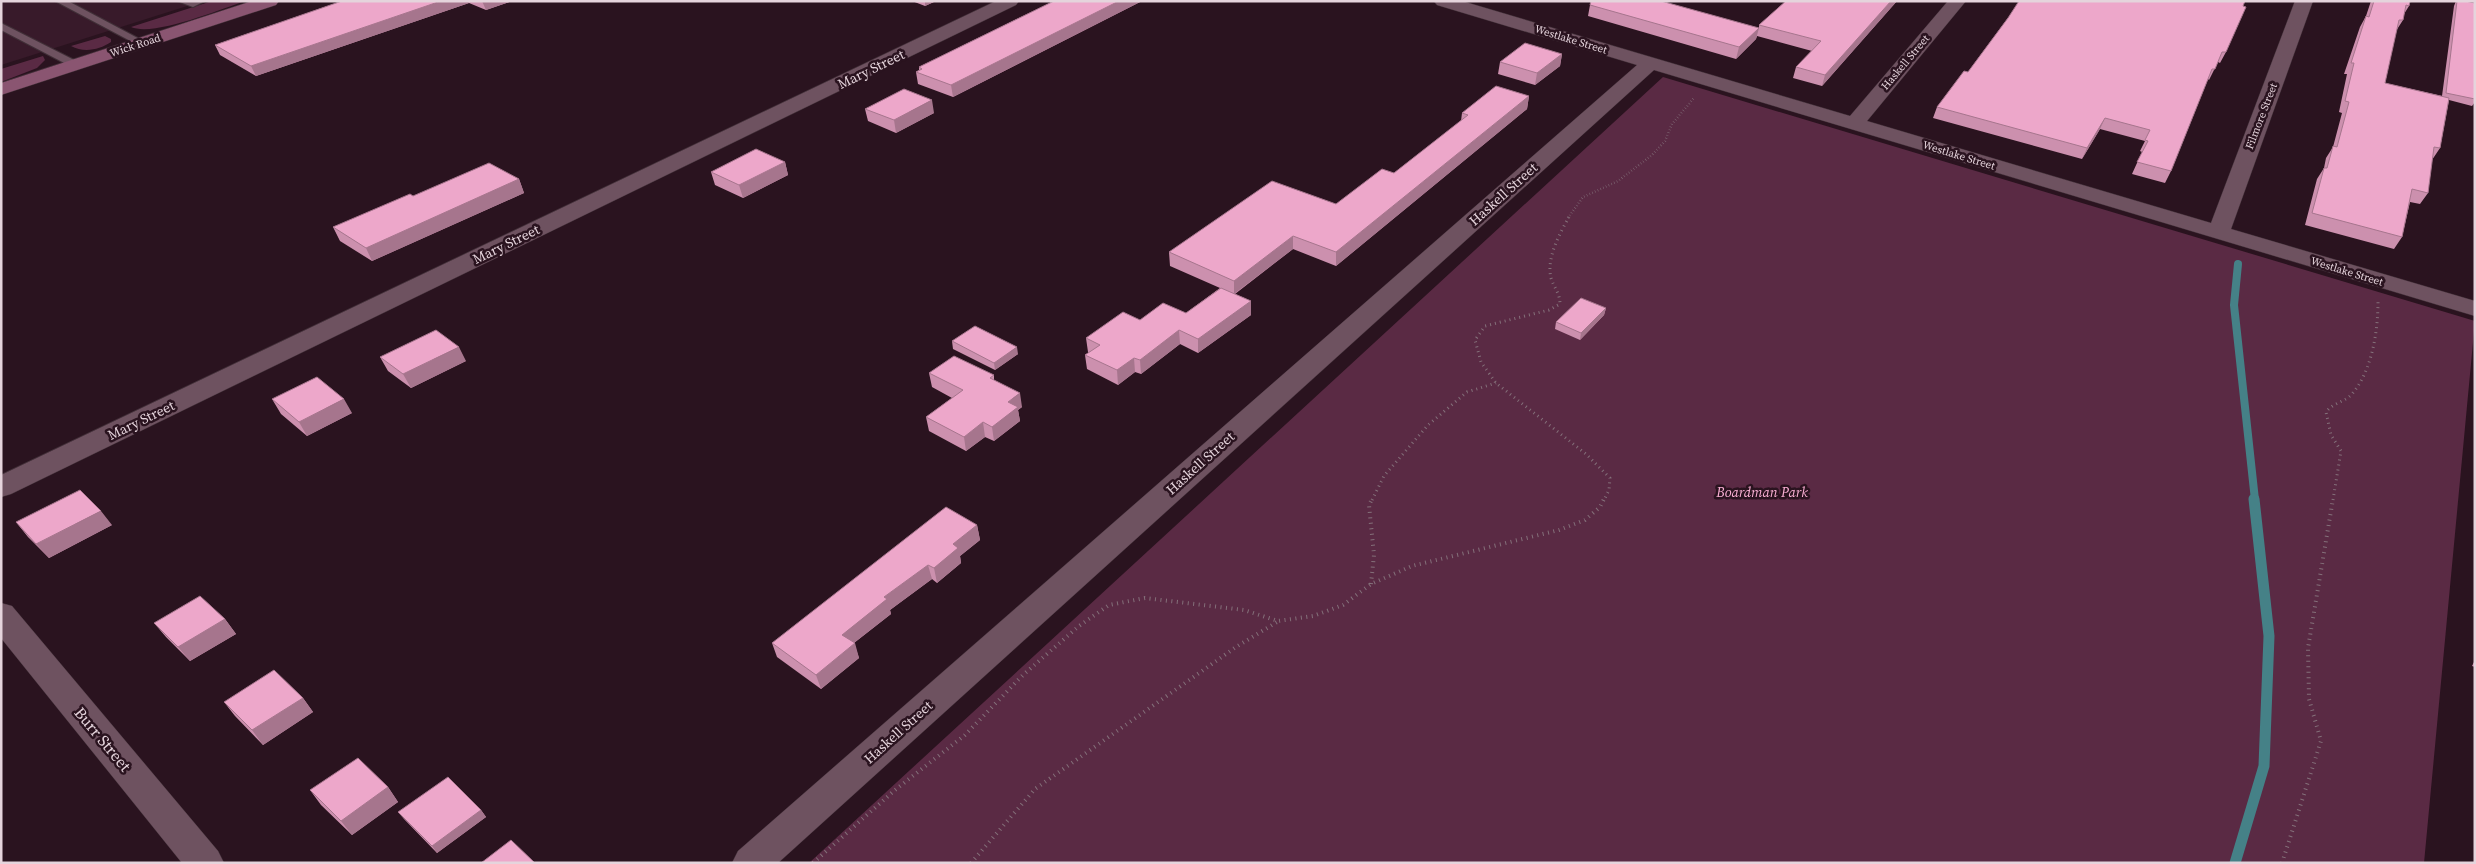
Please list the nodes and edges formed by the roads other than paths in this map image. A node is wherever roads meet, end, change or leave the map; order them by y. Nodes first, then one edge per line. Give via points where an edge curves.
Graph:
1 (60, 1) edge
2 (182, 1) edge
3 (200, 1) edge
4 (270, 1) edge
5 (1010, 1) edge
6 (1444, 1) edge
7 (1957, 1) edge
8 (2304, 1) edge
9 (1, 26) edge
10 (142, 43) junction
11 (1650, 63) junction
12 (76, 64) junction
13 (1, 89) edge
14 (1854, 124) junction
15 (2220, 232) junction
16 (2475, 309) edge
17 (1, 487) edge
18 (1, 615) edge
19 (206, 863) edge
20 (751, 863) edge

1 - 10 lane
2 - 3 lane via 193,4
4 - 10 street, Wick Road
5 - 17 street, Mary Street
6 - 11 street, Westlake Street
7 - 14 street, Haskell Street
8 - 15 street, Filmore Street
9 - 12 lane
10 - 12 street, Wick Road
11 - 14 street, Westlake Street
11 - 20 street, Haskell Street
12 - 13 street, Wick Road
14 - 15 street, Westlake Street
15 - 16 street, Westlake Street
18 - 19 street, Burr Street

